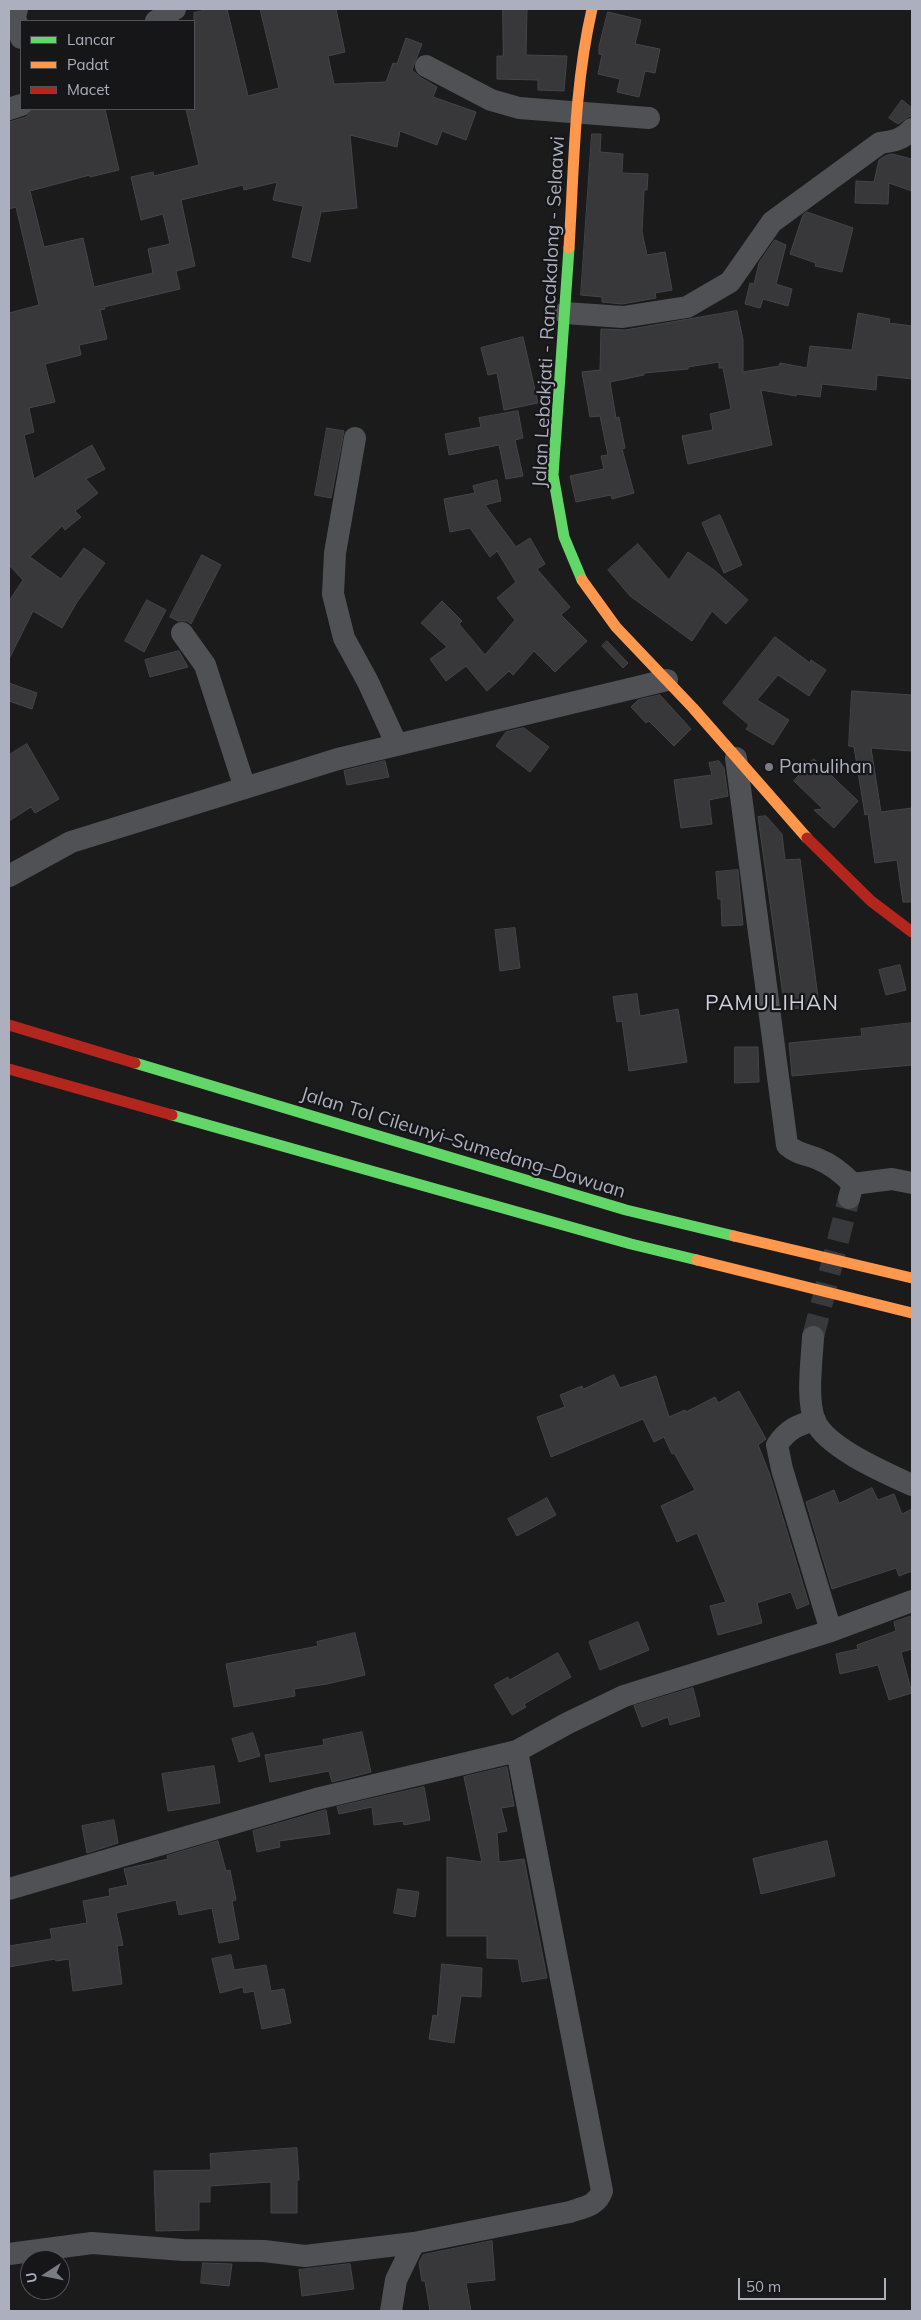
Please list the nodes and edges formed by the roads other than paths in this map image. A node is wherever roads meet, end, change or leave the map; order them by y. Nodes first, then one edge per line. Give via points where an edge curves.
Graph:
1 (17, 9) edge
2 (175, 9) edge
3 (592, 9) edge
4 (158, 20) edge
5 (20, 34) edge
6 (426, 66) dead end
7 (578, 112) junction
8 (650, 118) dead end
9 (912, 129) edge
10 (565, 313) junction
11 (355, 438) dead end
12 (182, 633) dead end
13 (667, 680) junction
14 (397, 745) junction
15 (736, 758) junction
16 (245, 788) junction
17 (9, 876) edge
18 (912, 932) edge
19 (9, 1025) edge
20 (9, 1069) edge
21 (912, 1182) edge
22 (912, 1278) edge
23 (912, 1313) edge
24 (812, 1337) tunnel mouth
25 (815, 1420) junction
26 (912, 1485) edge
27 (912, 1601) edge
28 (831, 1631) junction
29 (517, 1751) junction
30 (9, 1889) edge
31 (414, 2243) junction
32 (9, 2254) edge
33 (392, 2311) edge

1 - 5 street via 15,17
2 - 4 street
3 - 7 main road, Jalan Lebakjati - Rancakalong - Selaawi via 584,44
6 - 7 street via 491,100 519,108
7 - 8 street
7 - 10 main road, Jalan Lebakjati - Rancakalong - Selaawi
9 - 10 street via 897,141 880,143 772,222 730,282 687,307 623,317
10 - 13 main road, Jalan Lebakjati - Rancakalong - Selaawi via 553,475 561,528 578,573 591,595
11 - 14 street via 335,553 333,594 344,638
12 - 16 street via 205,665
13 - 14 street
13 - 15 main road, Jalan Lebakjati - Rancakalong - Selaawi
14 - 16 street via 338,759
15 - 18 main road, Jalan Lebakjati - Rancakalong - Selaawi via 812,844 896,923
15 - 21 street via 787,1145 795,1153 821,1160 841,1172 851,1191 892,1180
16 - 17 street via 71,842
19 - 22 main road, Jalan Tol Cileunyi–Sumedang–Dawuan via 626,1210
20 - 23 main road via 631,1244
24 - 25 street via 811,1402
25 - 26 street via 824,1434 868,1465
25 - 28 street via 784,1434 777,1445
27 - 28 street
28 - 29 street via 624,1696
29 - 30 street via 316,1799
29 - 31 street via 602,2191 594,2204 570,2212
31 - 32 street via 305,2256 92,2242
31 - 33 street via 396,2280

